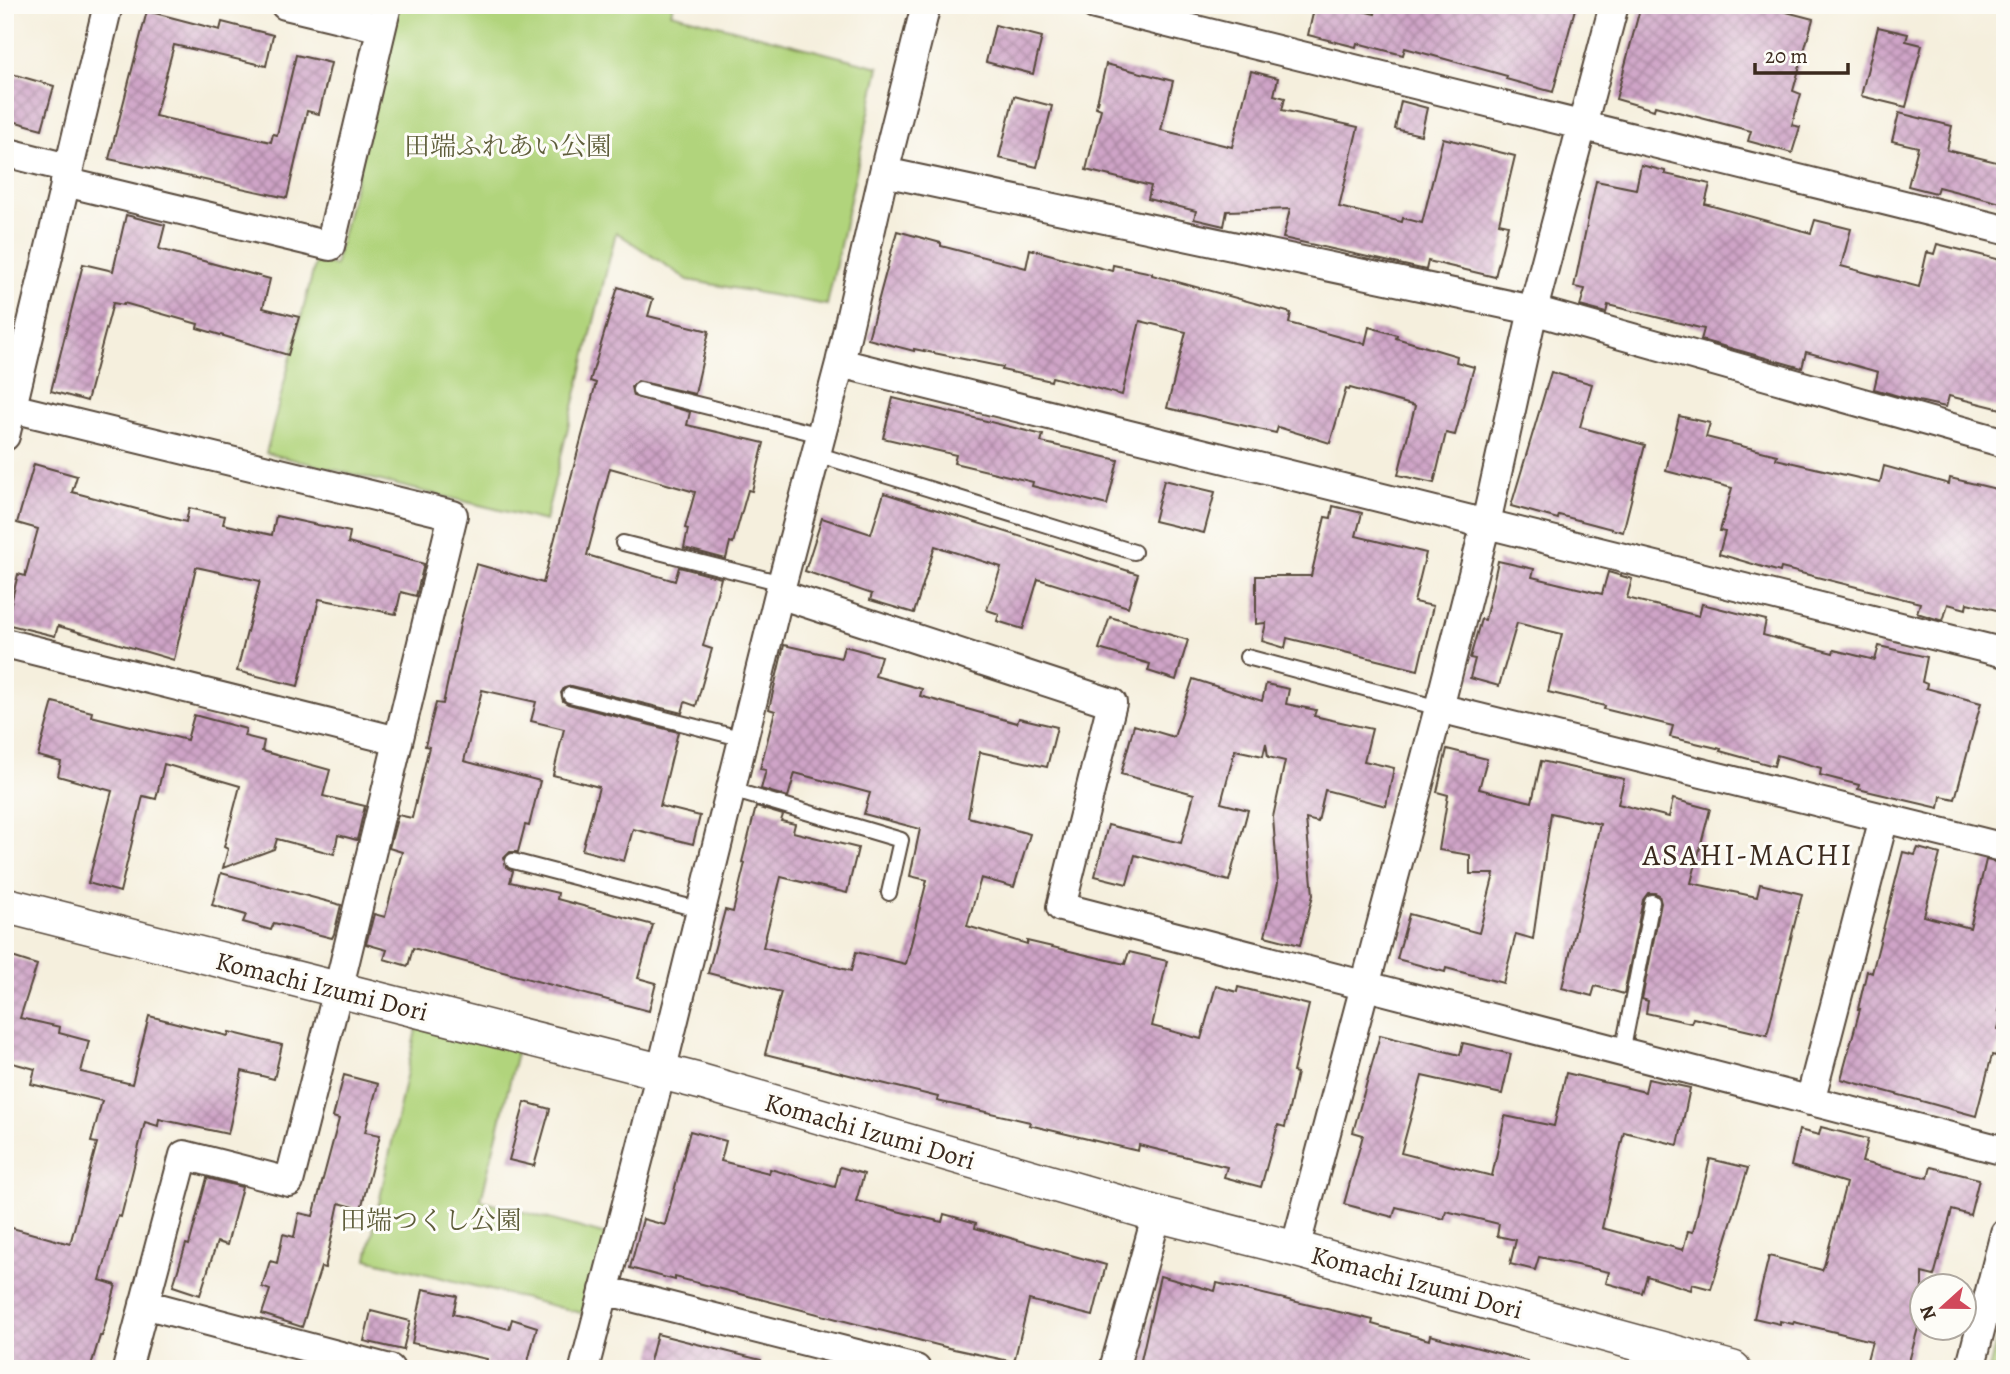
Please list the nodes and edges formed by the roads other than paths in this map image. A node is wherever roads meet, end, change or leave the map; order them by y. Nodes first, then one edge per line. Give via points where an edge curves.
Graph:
1 (108, 5) edge
2 (285, 5) edge
3 (926, 5) edge
4 (1095, 5) edge
5 (1614, 5) edge
6 (384, 17) edge
7 (1583, 126) junction
8 (5, 152) edge
9 (884, 172) junction
10 (67, 175) junction
11 (2005, 230) edge
12 (1534, 310) junction
13 (840, 363) junction
14 (13, 368) edge
15 (640, 390) dead end
16 (12, 408) junction
17 (5, 436) edge
18 (2005, 443) edge
19 (819, 444) junction
20 (1486, 523) junction
21 (623, 543) dead end
22 (1134, 552) dead end
23 (781, 589) junction
24 (5, 643) edge
25 (2005, 653) edge
26 (1247, 657) dead end
27 (570, 695) dead end
28 (1439, 708) junction
29 (744, 739) junction
30 (398, 741) junction
31 (732, 790) junction
32 (1884, 818) junction
33 (2005, 848) edge
34 (513, 861) dead end
35 (889, 893) dead end
36 (1652, 902) dead end
37 (5, 905) edge
38 (701, 910) junction
39 (1366, 987) junction
40 (338, 990) junction
41 (1622, 1053) junction
42 (661, 1072) junction
43 (1810, 1101) junction
44 (2005, 1151) edge
45 (1157, 1214) junction
46 (2005, 1233) edge
47 (1295, 1249) junction
48 (604, 1290) junction
49 (144, 1304) junction
50 (127, 1369) edge
51 (390, 1369) edge
52 (584, 1369) edge
53 (916, 1369) edge
54 (1114, 1369) edge
55 (1732, 1369) edge
56 (1970, 1369) edge

1 - 10 street
2 - 6 street
3 - 9 street
4 - 7 street
5 - 7 street
6 - 10 street via 330,246
7 - 11 street
7 - 12 street
8 - 10 street
9 - 12 street
9 - 13 street
10 - 14 street
12 - 18 street
12 - 20 street
13 - 19 street
13 - 20 street
14 - 16 street
15 - 19 lane
16 - 17 street
16 - 30 street via 453,516
19 - 22 lane
19 - 23 street
20 - 25 street
20 - 28 street
21 - 23 lane
23 - 29 street
23 - 39 street via 1112,702 1061,907
24 - 30 street
26 - 28 lane
27 - 29 lane
28 - 32 street
28 - 39 street
29 - 31 street
30 - 40 street
31 - 35 lane via 901,840
31 - 38 street
32 - 33 street
32 - 43 street
34 - 38 lane
36 - 41 lane
37 - 40 street, Komachi Izumi Dori
38 - 42 street
39 - 41 street
39 - 47 street
40 - 42 street, Komachi Izumi Dori
40 - 49 street via 289,1182 184,1154
41 - 43 street
42 - 45 street, Komachi Izumi Dori
42 - 48 street
43 - 44 street
45 - 47 street, Komachi Izumi Dori
45 - 54 street
46 - 56 street
47 - 55 street, Komachi Izumi Dori
48 - 52 street
48 - 53 street
49 - 50 street
49 - 51 street

